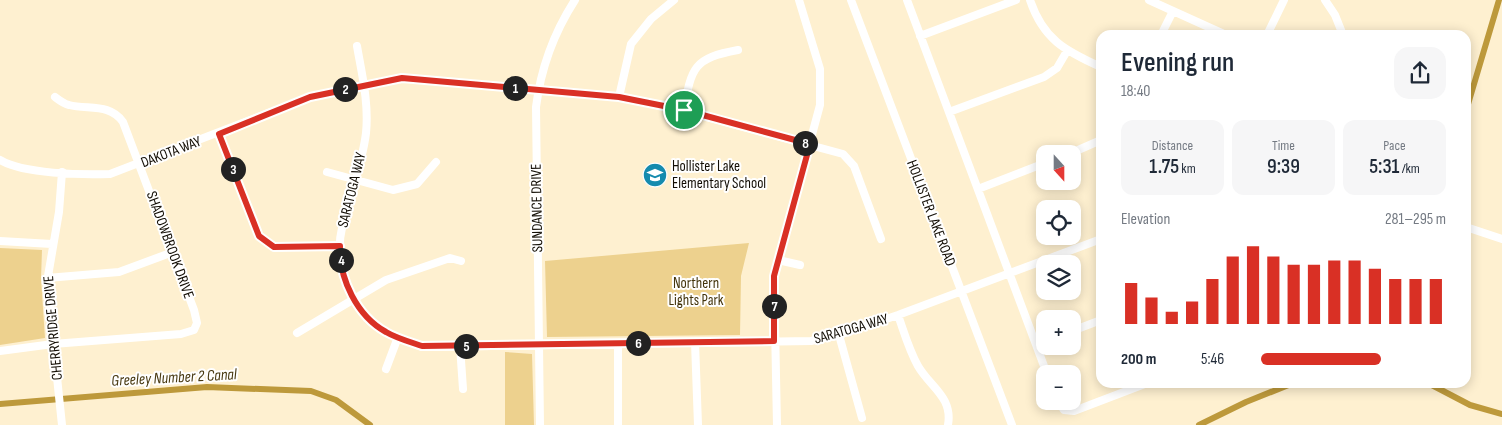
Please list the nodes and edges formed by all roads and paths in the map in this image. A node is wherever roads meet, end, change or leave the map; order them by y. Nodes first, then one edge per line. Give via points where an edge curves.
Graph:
1 (575, 0) edge
2 (674, 0) edge
3 (799, 0) edge
4 (851, 0) edge
5 (907, 0) edge
6 (1016, 0) edge
7 (1030, 0) edge
8 (1149, 0) edge
9 (1284, 0) edge
10 (1325, 0) edge
11 (1172, 11) junction
12 (1163, 30) edge
13 (1215, 30) edge
14 (1269, 30) edge
15 (1341, 30) edge
16 (920, 36) junction
17 (357, 46) dead end
18 (738, 50) dead end
19 (1067, 51) junction
20 (1096, 65) edge
21 (364, 84) junction
22 (538, 90) junction
23 (55, 97) dead end
24 (619, 97) junction
25 (684, 110) junction
26 (948, 112) junction
27 (219, 134) junction
28 (1096, 142) edge
29 (810, 144) junction
30 (1081, 149) edge
31 (0, 160) edge
32 (436, 162) dead end
33 (140, 164) junction
34 (1036, 166) edge
35 (62, 172) junction
36 (327, 172) dead end
37 (356, 181) junction
38 (978, 189) junction
39 (1471, 228) edge
40 (881, 239) dead end
41 (1502, 239) edge
42 (1096, 240) edge
43 (0, 242) edge
44 (52, 244) junction
45 (340, 246) junction
46 (173, 252) junction
47 (778, 260) junction
48 (461, 261) dead end
49 (800, 265) dead end
50 (1009, 273) junction
51 (47, 278) junction
52 (960, 291) junction
53 (355, 300) junction
54 (898, 315) junction
55 (1096, 322) edge
56 (1081, 328) edge
57 (297, 333) dead end
58 (839, 335) junction
59 (398, 337) junction
60 (774, 341) junction
61 (695, 342) junction
62 (618, 343) junction
63 (53, 344) junction
64 (539, 344) junction
65 (1036, 344) edge
66 (460, 346) junction
67 (0, 351) edge
68 (386, 369) dead end
69 (1134, 388) edge
70 (463, 389) dead end
71 (1081, 408) edge
72 (862, 418) dead end
73 (62, 425) edge
74 (540, 425) edge
75 (618, 425) edge
76 (698, 425) edge
77 (777, 425) edge
78 (948, 425) edge
79 (1012, 425) edge

1 - 22 street, SUNDANCE DRIVE via 551,42
2 - 24 street via 651,18 631,44
3 - 29 street via 820,69 820,105
4 - 52 street, HOLLISTER LAKE ROAD
5 - 16 street
6 - 16 street
7 - 19 street via 1040,24
8 - 11 street
9 - 14 street
10 - 15 street
11 - 12 street
11 - 13 street
16 - 26 street
17 - 21 street, SARATOGA WAY
18 - 25 street via 714,54 698,64 692,73
19 - 20 street
19 - 26 street via 1057,68 1044,77
21 - 22 street, DAKOTA WAY via 402,78
21 - 27 street, DAKOTA WAY via 310,97
21 - 37 street, SARATOGA WAY via 366,133
22 - 24 street, DAKOTA WAY
22 - 64 street, SUNDANCE DRIVE
23 - 33 street, SHADOWBROOK DRIVE via 67,105 107,109 119,116
24 - 25 street, DAKOTA WAY
25 - 29 street, DAKOTA WAY
26 - 38 street
27 - 33 street, DAKOTA WAY
27 - 45 street via 259,236 274,247
28 - 30 street
29 - 40 street, DAKOTA WAY via 843,154 854,166
29 - 47 street
31 - 35 street, DAKOTA WAY via 20,168
32 - 37 street via 417,184 393,190
33 - 35 street, DAKOTA WAY via 110,174
33 - 46 street, SHADOWBROOK DRIVE
34 - 38 street
35 - 44 street, CHERRYRIDGE DRIVE via 59,212
36 - 37 street
37 - 45 street, SARATOGA WAY via 341,230
38 - 50 street
39 - 41 street
42 - 50 street, SARATOGA WAY
43 - 44 street
44 - 51 street, CHERRYRIDGE DRIVE
45 - 53 street, SARATOGA WAY via 346,282
46 - 51 street via 119,272
46 - 63 street, SHADOWBROOK DRIVE via 194,310 196,327 181,334
47 - 49 street
47 - 60 street via 774,276
48 - 53 street via 450,258 386,280
50 - 52 street, SARATOGA WAY
50 - 65 street
51 - 63 street, CHERRYRIDGE DRIVE
52 - 54 street, SARATOGA WAY
52 - 79 street, HOLLISTER LAKE ROAD
53 - 57 street
53 - 59 street, SARATOGA WAY via 363,314
54 - 58 street, SARATOGA WAY
54 - 78 street via 919,368 946,400 950,416
55 - 56 street
58 - 60 street, SARATOGA WAY via 810,341
58 - 72 street
59 - 66 street, SARATOGA WAY via 422,346
59 - 68 street
60 - 61 street, SARATOGA WAY
60 - 77 street
61 - 62 street, SARATOGA WAY
61 - 76 street
62 - 64 street, SARATOGA WAY
62 - 75 street
63 - 67 street
63 - 73 street, CHERRYRIDGE DRIVE
64 - 66 street, SARATOGA WAY
64 - 74 street, SUNDANCE DRIVE
66 - 70 street
69 - 71 street

